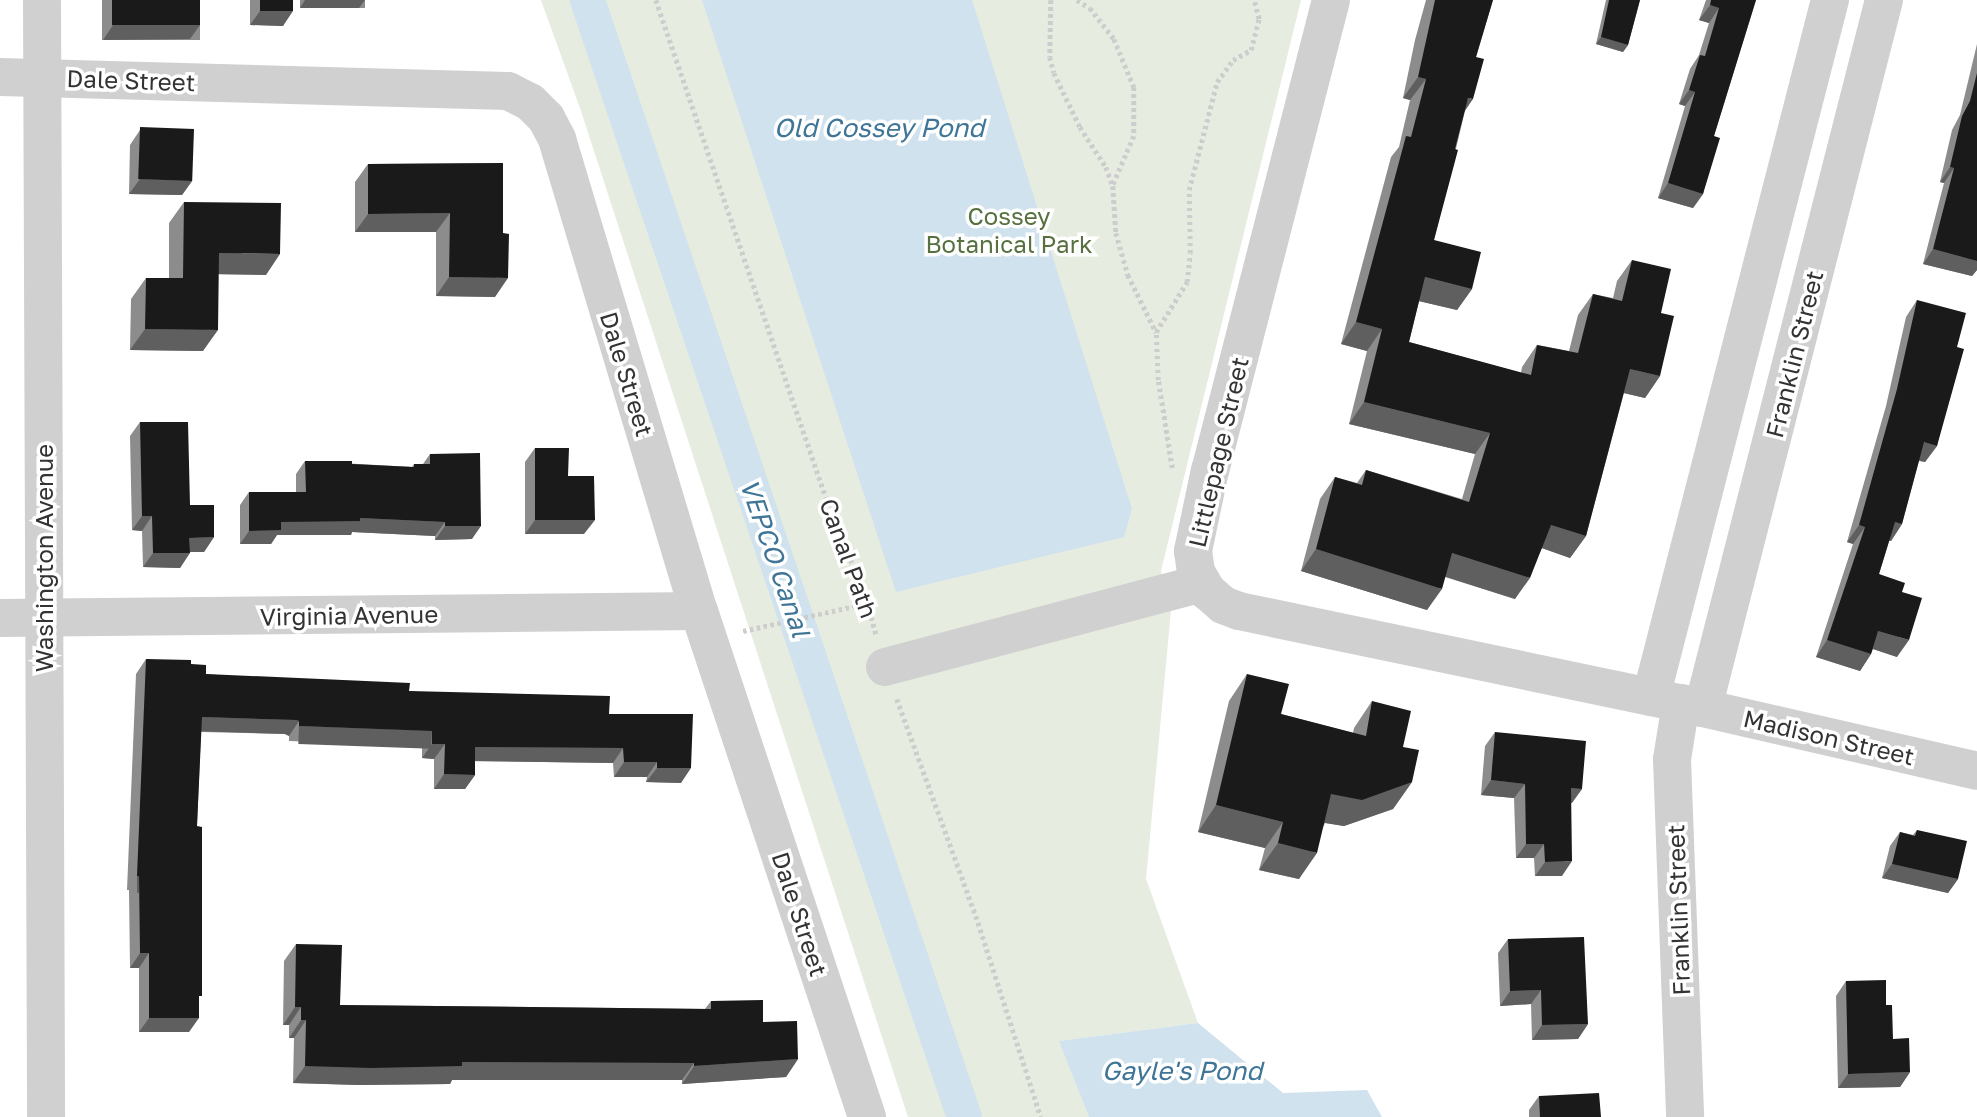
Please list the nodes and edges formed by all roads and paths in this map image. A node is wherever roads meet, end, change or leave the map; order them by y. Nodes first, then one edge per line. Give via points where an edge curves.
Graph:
1 (42, 0) edge
2 (656, 0) edge
3 (1051, 0) edge
4 (1077, 0) edge
5 (1254, 0) edge
6 (1331, 0) edge
7 (1830, 0) edge
8 (1884, 0) edge
9 (0, 77) edge
10 (43, 77) junction
11 (1113, 186) junction
12 (1156, 332) junction
13 (1200, 518) junction
14 (1202, 583) junction
15 (868, 603) junction
16 (0, 618) edge
17 (44, 618) junction
18 (704, 625) junction
19 (885, 667) junction
20 (1678, 703) junction
21 (1977, 771) edge
22 (46, 1117) edge
23 (867, 1117) edge
24 (1041, 1117) edge
25 (1685, 1117) edge

1 - 10 street, Washington Avenue
2 - 15 path, Canal Path via 834,520
3 - 11 path via 1054,73
4 - 11 path via 1090,8 1114,39 1134,87 1134,136
5 - 12 path via 1259,19 1251,50 1233,60 1217,82 1189,190 1186,282
6 - 13 street, Littlepage Street
7 - 20 street, Franklin Street
8 - 20 street, Franklin Street
9 - 10 street, Dale Street
10 - 17 street, Washington Avenue
10 - 18 street, Dale Street via 508,91 530,102 547,118 557,139
11 - 12 path via 1116,233 1128,275
12 - 13 path via 1160,394 1175,483
13 - 14 street, Littlepage Street via 1193,551
14 - 19 street
14 - 20 street, Littlepage Street via 1223,605 1239,611
15 - 18 path
15 - 19 path, Canal Path
16 - 17 street, Virginia Avenue
17 - 18 street, Virginia Avenue
17 - 22 street, Washington Avenue
18 - 23 street, Dale Street
19 - 24 path, Canal Path via 976,916
20 - 21 street, Madison Street
20 - 25 street, Franklin Street via 1672,759

